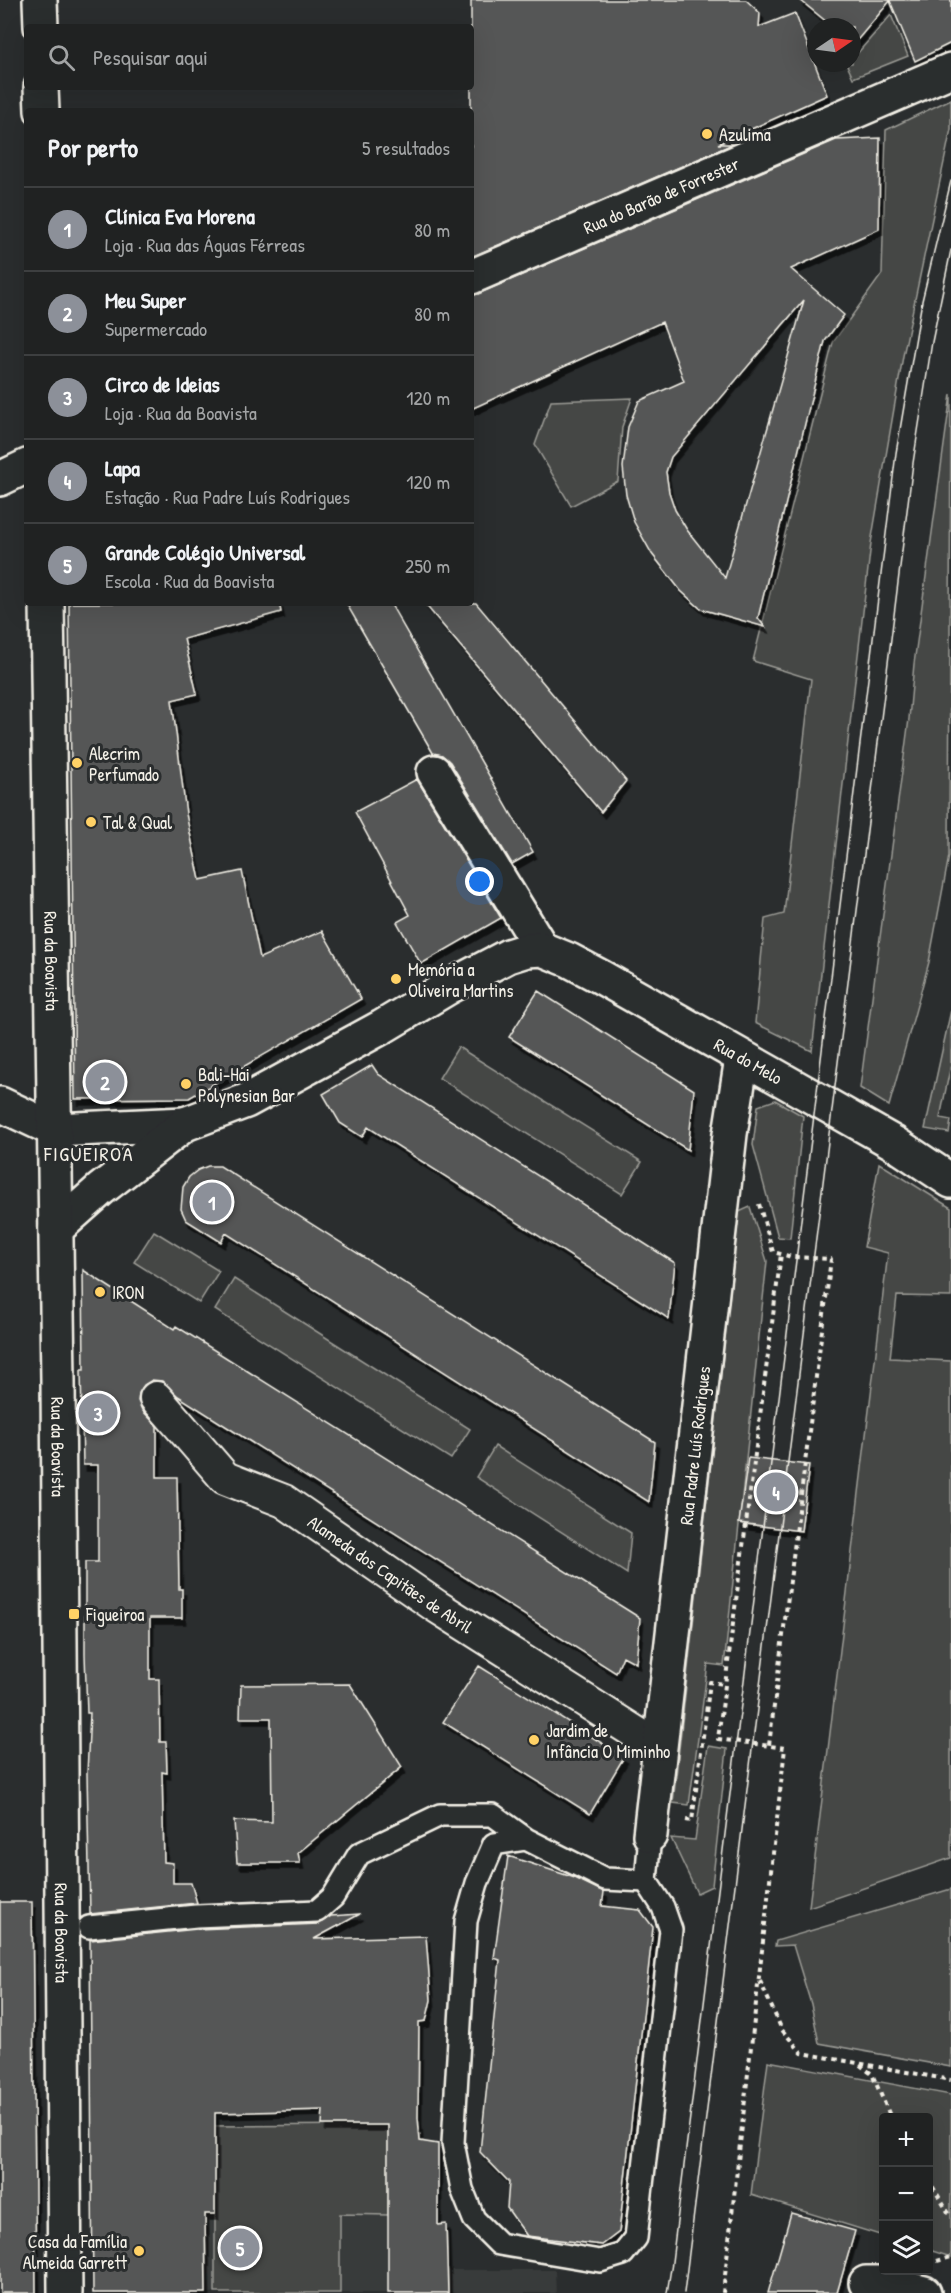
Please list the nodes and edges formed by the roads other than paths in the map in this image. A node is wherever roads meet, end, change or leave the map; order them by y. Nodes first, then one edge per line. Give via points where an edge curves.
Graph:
1 (40, 0) edge
2 (40, 24) edge
3 (951, 70) edge
4 (41, 90) edge
5 (42, 108) edge
6 (474, 276) edge
7 (24, 467) edge
8 (0, 479) edge
9 (47, 606) edge
10 (434, 772) dead end
11 (542, 949) junction
12 (742, 1058) junction
13 (0, 1104) edge
14 (185, 1124) junction
15 (55, 1131) junction
16 (951, 1181) edge
17 (56, 1230) junction
18 (156, 1398) dead end
19 (641, 1736) dead end
20 (650, 1835) joint
21 (526, 1839) junction
22 (646, 1881) junction
23 (89, 1927) dead end
24 (866, 2283) dead end
25 (65, 2293) edge
26 (924, 2293) edge

1 - 2 street
3 - 6 street, Rua do Barão de Forrester
4 - 5 street
7 - 8 street
9 - 15 street, Rua da Boavista
10 - 11 street
11 - 12 street, Rua do Melo via 602,977
11 - 14 street via 507,956 246,1101
12 - 16 street, Rua do Melo via 894,1143
12 - 20 street, Rua Padre Luís Rodrigues
13 - 15 street
14 - 15 street
14 - 17 street via 101,1189
15 - 17 street, Rua da Boavista
17 - 25 street, Rua da Boavista
18 - 19 street, Alameda dos Capitães de Abril via 225,1478 284,1501 436,1606
20 - 22 lane
21 - 22 lane via 605,1879
21 - 22 lane via 494,1844 466,1921 453,2143 462,2189 474,2219 500,2244 600,2261 623,2254 636,2238 671,1930 663,1907
21 - 23 lane via 493,1815 440,1815 360,1854 333,1897 317,1911 196,1916
24 - 26 street via 885,2283

